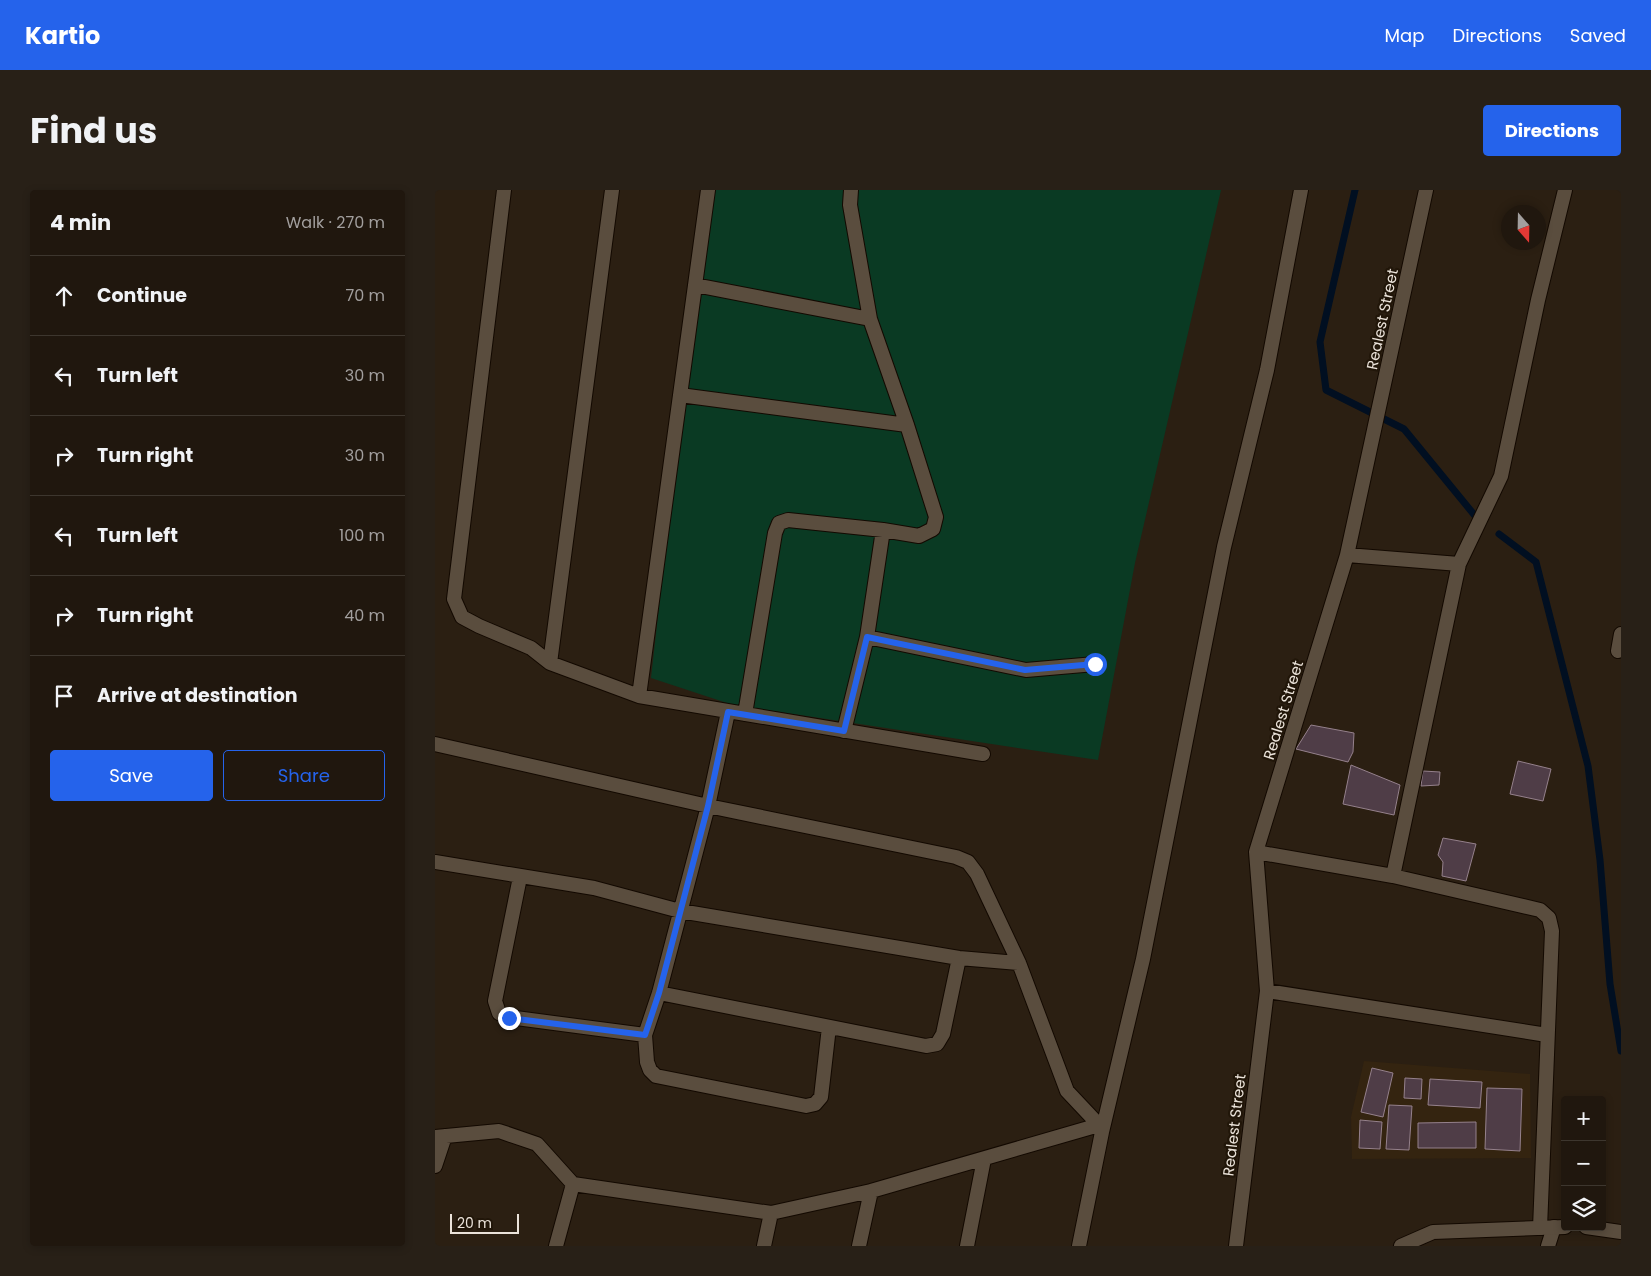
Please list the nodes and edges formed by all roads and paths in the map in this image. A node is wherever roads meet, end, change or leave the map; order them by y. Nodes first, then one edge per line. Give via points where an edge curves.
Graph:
1 (503, 190) edge
2 (612, 190) edge
3 (708, 190) edge
4 (851, 190) edge
5 (1301, 190) edge
6 (1426, 190) edge
7 (1565, 190) edge
8 (695, 285) junction
9 (870, 319) junction
10 (680, 395) junction
11 (907, 425) junction
12 (883, 530) junction
13 (1347, 555) junction
14 (1459, 564) junction
15 (1621, 634) edge
16 (867, 637) junction
17 (1618, 651) dead end
18 (550, 663) junction
19 (1095, 664) dead end
20 (639, 696) junction
21 (728, 712) junction
22 (745, 714) junction
23 (844, 731) junction
24 (435, 744) edge
25 (983, 754) dead end
26 (708, 806) junction
27 (1256, 852) junction
28 (435, 862) edge
29 (1393, 876) junction
30 (520, 877) junction
31 (680, 911) junction
32 (959, 958) junction
33 (1019, 963) junction
34 (1267, 991) junction
35 (659, 993) junction
36 (829, 1027) junction
37 (645, 1035) junction
38 (1547, 1035) junction
39 (1101, 1128) junction
40 (440, 1136) edge
41 (984, 1159) junction
42 (435, 1166) edge
43 (573, 1184) junction
44 (871, 1191) junction
45 (771, 1213) junction
46 (1553, 1227) edge
47 (1606, 1230) edge
48 (1621, 1232) edge
49 (556, 1246) edge
50 (764, 1246) edge
51 (859, 1246) edge
52 (967, 1246) edge
53 (1079, 1246) edge
54 (1236, 1246) edge
55 (1401, 1246) edge
56 (1548, 1246) edge

1 - 18 street via 454,599 462,616 531,648
2 - 18 street
3 - 8 street
4 - 9 street via 850,205
5 - 39 street via 1267,370 1224,547 1143,959
6 - 13 street, Realest Street
7 - 14 street via 1501,476
8 - 9 street
8 - 10 street
9 - 11 street
10 - 11 street
10 - 20 street
11 - 12 street via 937,517 933,529 919,536
12 - 16 street
12 - 22 street via 788,520 779,523
13 - 14 street
13 - 27 street, Realest Street
14 - 29 street
15 - 17 street
16 - 19 street via 1025,670
16 - 23 street
18 - 20 street
20 - 21 street
21 - 22 street
21 - 26 street
22 - 23 street
23 - 25 street
24 - 26 street
26 - 31 street
26 - 33 street via 968,862 977,874
27 - 29 street
27 - 34 street, Realest Street
28 - 30 street
29 - 38 street via 1541,910 1549,918 1552,931
30 - 31 street via 594,888
30 - 37 street via 495,1001 499,1013 509,1018
31 - 32 street
31 - 35 street
32 - 33 street
32 - 36 street via 943,1034 937,1044 926,1046
33 - 39 street via 1067,1091
34 - 38 street
34 - 54 street, Realest Street
35 - 36 street
35 - 37 street
36 - 37 street via 821,1097 815,1104 806,1106 656,1076 647,1062
38 - 46 street
39 - 41 street
39 - 53 street
40 - 42 street
40 - 43 street via 499,1131 537,1144
41 - 44 street
41 - 52 street
43 - 45 street
43 - 49 street
44 - 45 street
44 - 51 street
45 - 50 street
46 - 55 street via 1433,1232
46 - 56 street
47 - 48 street

